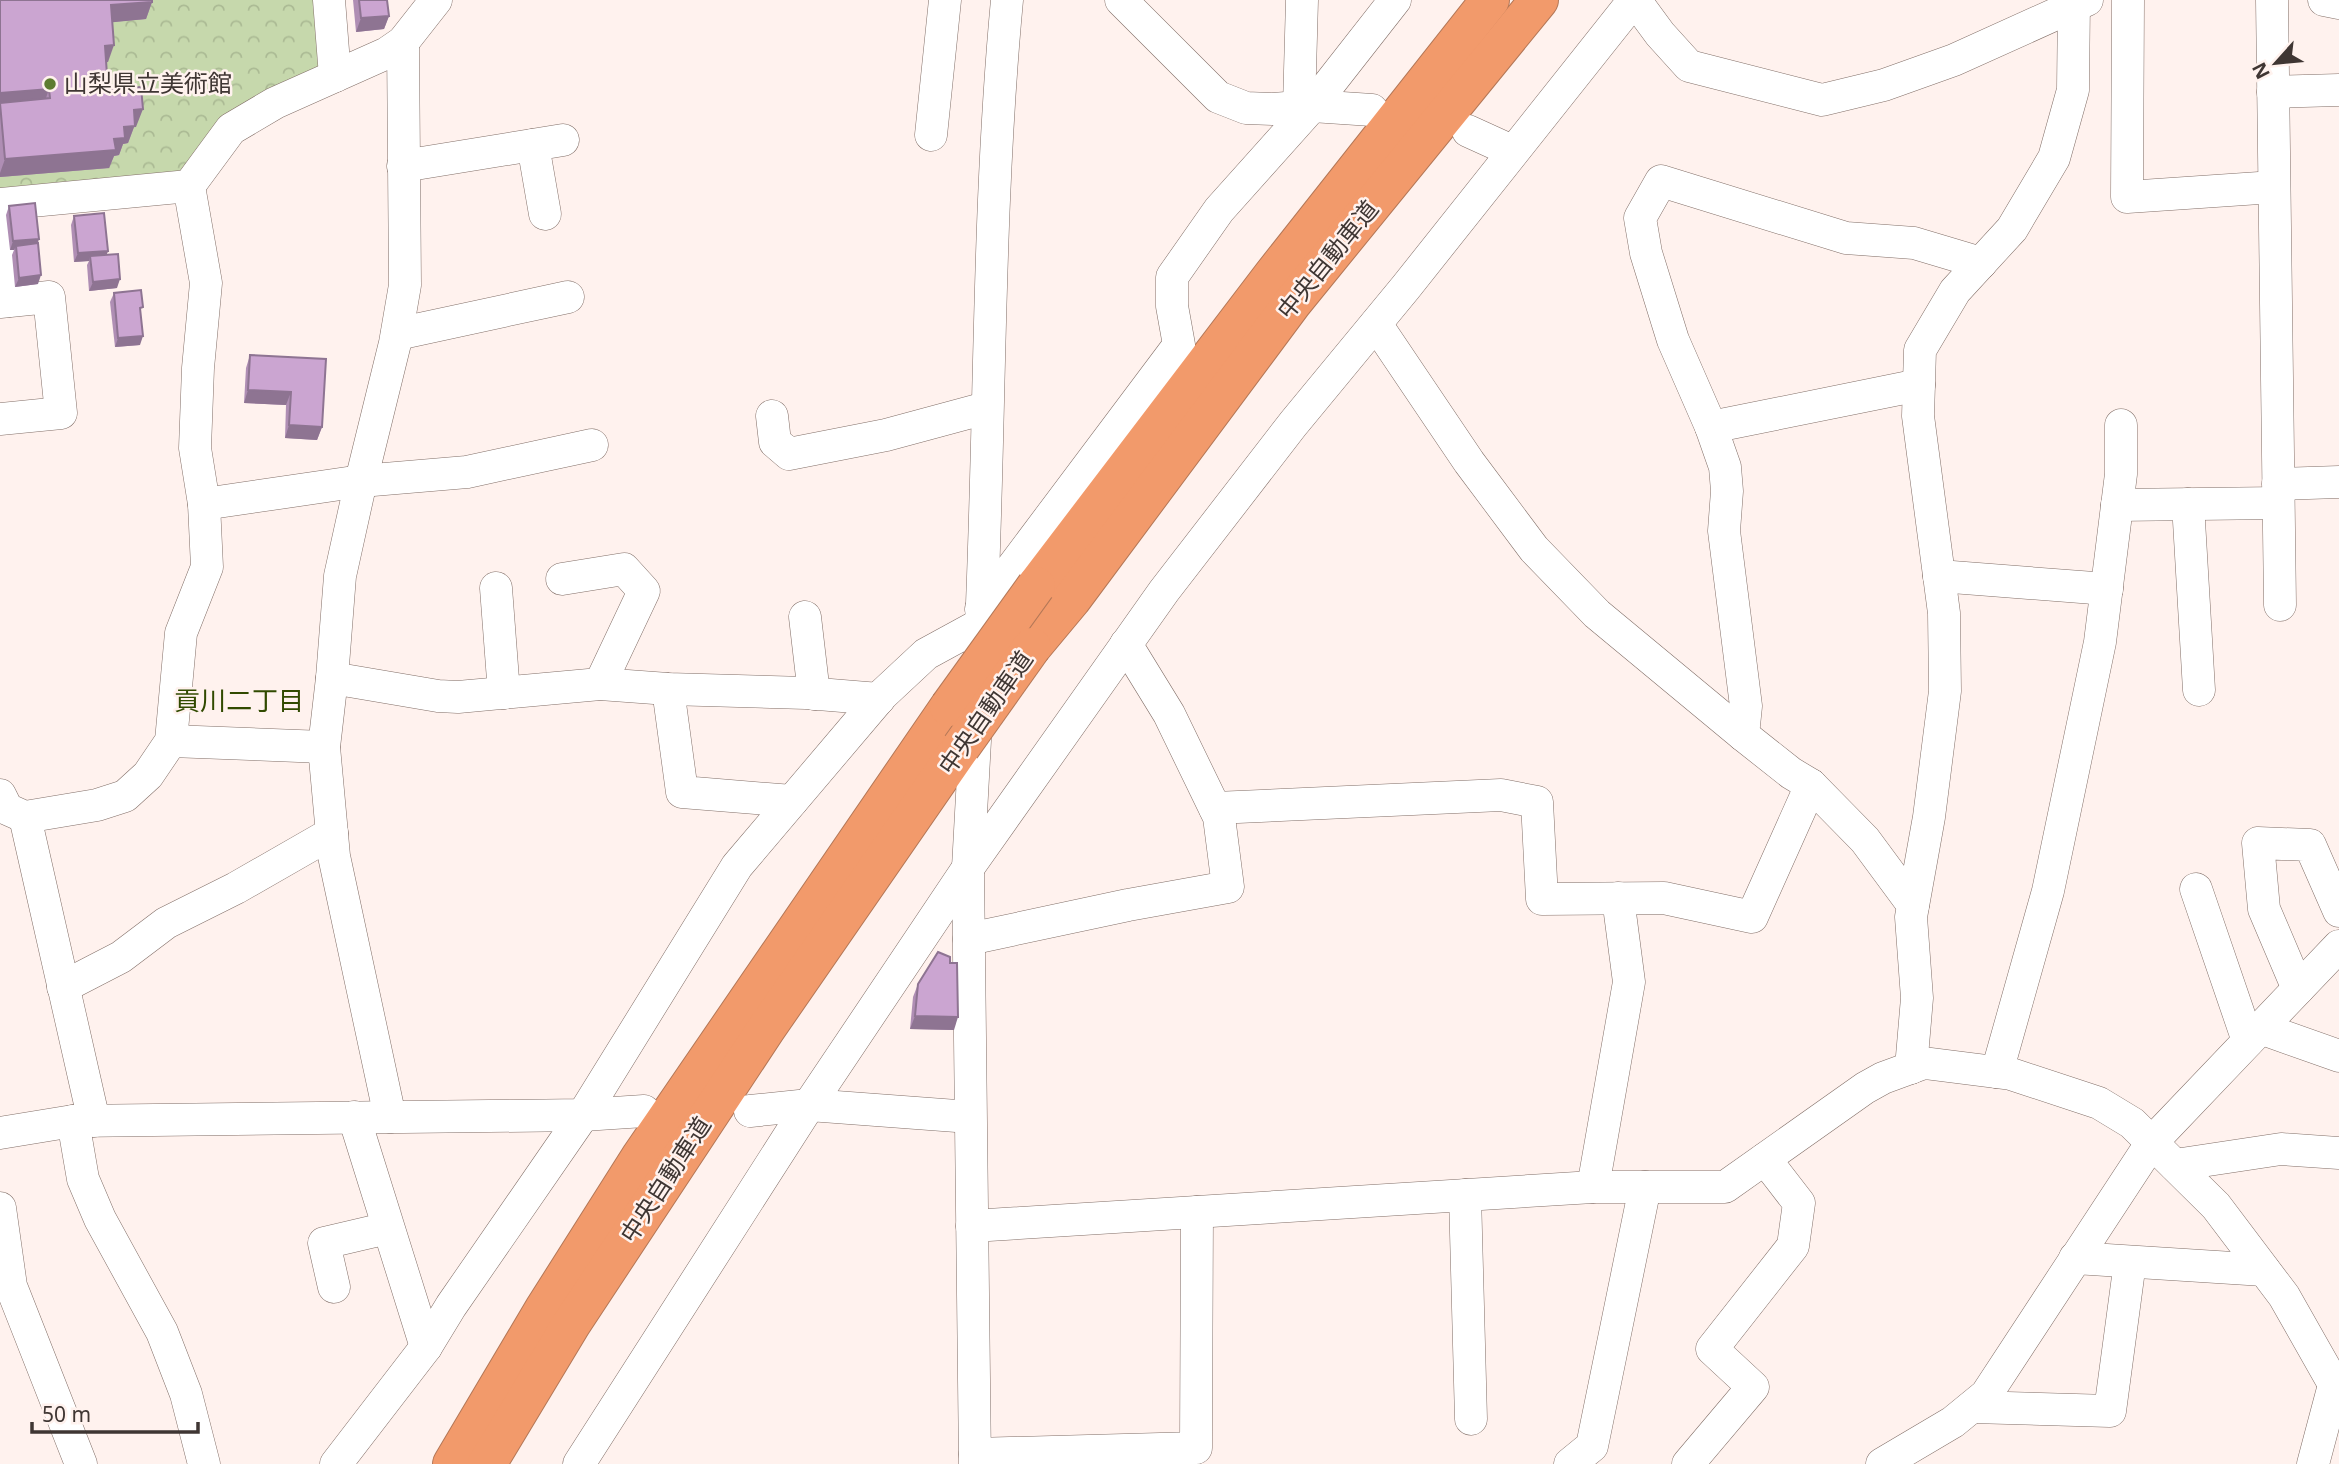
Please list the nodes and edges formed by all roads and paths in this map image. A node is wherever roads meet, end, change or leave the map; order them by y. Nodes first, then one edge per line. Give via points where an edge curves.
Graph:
1 (329, 0) edge
2 (946, 0) edge
3 (1007, 0) edge
4 (1122, 0) edge
5 (1302, 0) edge
6 (1395, 0) edge
7 (1490, 0) edge
8 (1539, 0) edge
9 (1635, 0) edge
10 (2128, 0) edge
11 (2272, 0) edge
12 (2324, 0) edge
13 (2079, 2) edge
14 (2339, 4) edge
15 (415, 16) edge
16 (335, 76) junction
17 (2339, 90) edge
18 (2273, 92) junction
19 (1305, 106) junction
20 (1372, 110) dead end
21 (1468, 131) dead end
22 (931, 135) dead end
23 (1513, 151) junction
24 (403, 166) junction
25 (189, 186) junction
26 (2274, 187) junction
27 (0, 204) edge
28 (545, 214) dead end
29 (0, 222) edge
30 (1981, 263) junction
31 (568, 297) dead end
32 (4, 301) edge
33 (1376, 324) junction
34 (397, 334) junction
35 (1919, 385) junction
36 (986, 408) junction
37 (772, 416) dead end
38 (0, 419) edge
39 (2121, 425) dead end
40 (1711, 427) junction
41 (592, 445) dead end
42 (361, 481) junction
43 (2339, 482) edge
44 (2278, 493) junction
45 (204, 504) junction
46 (2188, 504) junction
47 (2117, 505) junction
48 (1939, 576) junction
49 (562, 579) dead end
50 (496, 587) dead end
51 (2107, 589) junction
52 (2280, 605) dead end
53 (805, 617) dead end
54 (981, 617) junction
55 (1126, 644) junction
56 (332, 678) junction
57 (600, 684) junction
58 (668, 689) junction
59 (2199, 690) dead end
60 (504, 693) junction
61 (814, 694) junction
62 (879, 699) junction
63 (1743, 735) junction
64 (172, 741) junction
65 (324, 747) junction
66 (1811, 785) junction
67 (0, 795) edge
68 (792, 801) junction
69 (1215, 808) junction
70 (25, 817) junction
71 (332, 833) junction
72 (968, 868) junction
73 (2196, 889) dead end
74 (1618, 898) junction
75 (1913, 905) junction
76 (2339, 911) edge
77 (969, 939) junction
78 (2339, 946) edge
79 (63, 987) junction
80 (2298, 989) junction
81 (2254, 1035) junction
82 (2339, 1056) edge
83 (1911, 1068) junction
84 (1997, 1072) junction
85 (809, 1105) junction
86 (644, 1111) dead end
87 (750, 1111) dead end
88 (583, 1115) junction
89 (390, 1116) junction
90 (354, 1117) junction
91 (970, 1117) junction
92 (83, 1121) junction
93 (0, 1133) edge
94 (2152, 1142) junction
95 (2339, 1153) edge
96 (1765, 1159) junction
97 (2175, 1165) junction
98 (1594, 1187) junction
99 (1645, 1187) junction
100 (1465, 1195) junction
101 (0, 1208) edge
102 (1197, 1212) junction
103 (972, 1226) junction
104 (388, 1228) junction
105 (2075, 1258) junction
106 (2130, 1262) junction
107 (2264, 1270) junction
108 (334, 1287) dead end
109 (426, 1348) junction
110 (2337, 1389) edge
111 (1972, 1407) junction
112 (1471, 1419) dead end
113 (975, 1459) edge
114 (1899, 1459) edge
115 (1581, 1461) edge
116 (81, 1464) edge
117 (204, 1464) edge
118 (336, 1464) edge
119 (452, 1464) edge
120 (487, 1464) edge
121 (579, 1464) edge
122 (1688, 1464) edge
123 (2313, 1464) edge

1 - 16 street
2 - 22 street
3 - 36 street
4 - 19 street via 1218,97 1246,108
5 - 19 street
6 - 19 street
7 - 119 highway, 中央自動車道, bridge via 1272,276 949,707 641,1156
8 - 120 highway, 中央自動車道, bridge via 1293,302 1032,647 758,1040 572,1323
9 - 13 street via 1689,66 1822,100 1884,85 1954,60
9 - 23 street
10 - 26 street via 2127,197
11 - 18 street
12 - 14 street
13 - 30 street via 2073,90 2054,158 2012,229
15 - 16 street via 387,53
15 - 24 street
16 - 25 street via 231,129
17 - 18 street
18 - 26 street
19 - 20 street
19 - 54 street via 1219,210 1172,277 1180,345
21 - 23 street
23 - 33 street
24 - 28 street via 548,142
24 - 34 street via 405,285
25 - 27 street
25 - 45 street via 206,283 195,448
26 - 44 street
29 - 32 street
30 - 35 street via 1955,291 1920,350
30 - 40 street via 1914,243 1846,238 1661,181 1640,218 1646,253 1673,340
31 - 34 street
32 - 38 street via 48,297 61,413
33 - 55 street
33 - 63 street via 1534,549 1597,614
34 - 42 street
35 - 40 street
35 - 48 street via 1918,416
36 - 37 street via 886,435 789,454 775,442
36 - 54 street
39 - 47 street
40 - 63 street via 1725,467 1724,531 1746,706
41 - 42 street via 467,472
42 - 45 street
42 - 56 street via 340,576
43 - 44 street
44 - 46 street
44 - 52 street
45 - 64 street via 207,567 181,633
46 - 47 street
46 - 59 street
47 - 51 street
48 - 51 street
48 - 75 street via 1945,691
49 - 57 street via 624,569 644,591
50 - 60 street
51 - 84 street via 2048,891
53 - 61 street
54 - 62 street via 926,654
54 - 72 street
55 - 69 street via 1169,714
55 - 72 street
56 - 60 street via 438,696
56 - 65 street
57 - 58 street
57 - 60 street
58 - 61 street
58 - 68 street via 682,792
61 - 62 street
62 - 68 street
63 - 66 street
64 - 65 street
64 - 70 street via 148,775 125,796
65 - 71 street
66 - 74 street via 1752,917 1664,898
66 - 75 street via 1865,840
67 - 70 street via 6,809
68 - 88 street via 737,866
69 - 74 street via 1500,795 1536,802 1542,899
69 - 77 street via 1228,887
70 - 79 street
71 - 79 street via 166,923 121,957
71 - 89 street
72 - 77 street
72 - 85 street
73 - 81 street
74 - 98 street via 1629,982
75 - 83 street via 1917,998
76 - 80 street via 2310,845 2258,843 2264,909
77 - 91 street
78 - 80 street
79 - 92 street
80 - 81 street
81 - 82 street
81 - 94 street
83 - 84 street via 1924,1063
83 - 96 street via 1865,1088
84 - 94 street via 2099,1104 2132,1123
85 - 87 street
85 - 91 street
85 - 121 street
86 - 88 street
88 - 89 street
88 - 109 street
89 - 90 street
90 - 92 street
90 - 104 street
91 - 103 street
92 - 93 street
92 - 117 street via 83,1179 162,1332 186,1394
94 - 97 street
94 - 105 street
95 - 97 street via 2281,1149
96 - 99 street via 1725,1187
96 - 122 street via 1799,1203 1793,1247 1712,1349 1753,1387
97 - 107 street via 2216,1206
98 - 99 street
98 - 100 street
99 - 115 street via 1592,1446
100 - 102 street
100 - 112 street
101 - 116 street via 11,1286
102 - 103 street
102 - 113 street via 1196,1448
103 - 113 street
104 - 108 street via 324,1243
104 - 109 street
105 - 106 street
105 - 111 street via 1986,1395
106 - 107 street
106 - 111 street via 2110,1411
107 - 110 street
109 - 118 street
110 - 123 street
111 - 114 street

